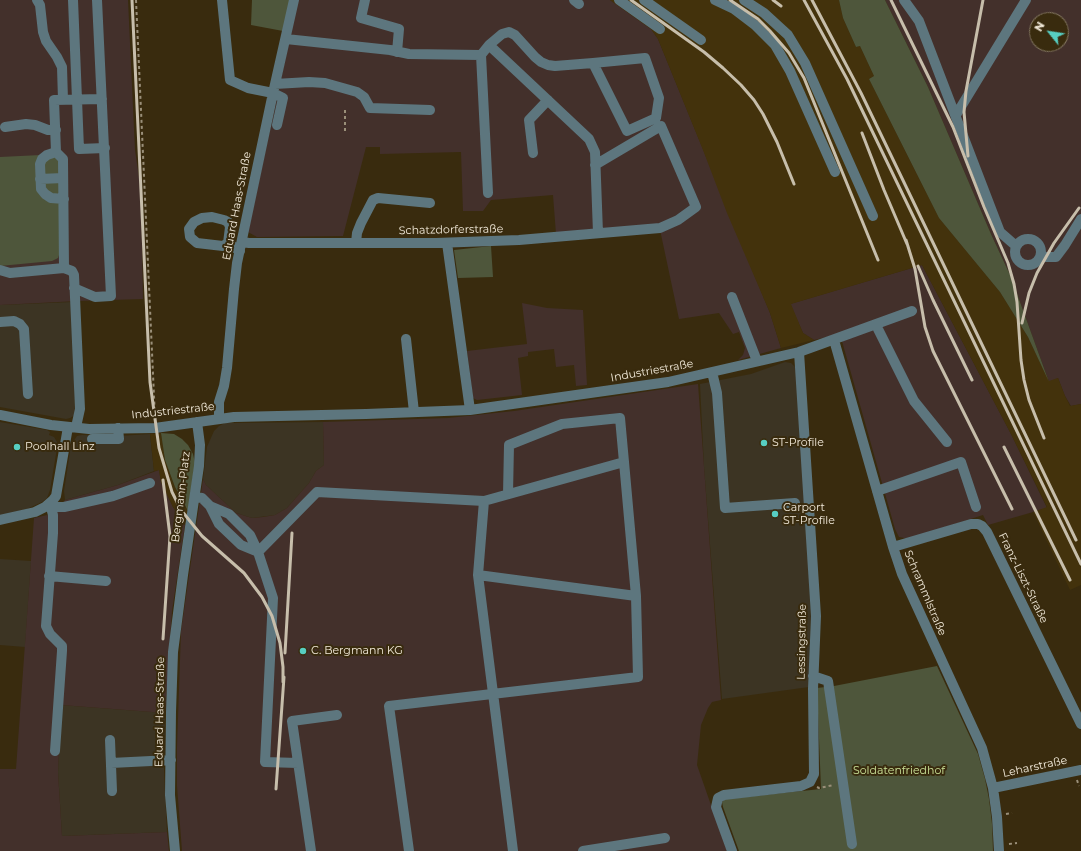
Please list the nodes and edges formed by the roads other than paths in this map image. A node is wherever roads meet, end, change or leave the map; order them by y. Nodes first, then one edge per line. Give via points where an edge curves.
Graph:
1 (37, 0) edge
2 (73, 0) edge
3 (97, 0) edge
4 (222, 0) edge
5 (294, 0) edge
6 (365, 0) edge
7 (619, 0) edge
8 (644, 0) edge
9 (715, 0) edge
10 (744, 0) edge
11 (904, 0) edge
12 (1026, 0) edge
13 (660, 29) dead end
14 (286, 39) junction
15 (701, 40) dead end
16 (489, 46) junction
17 (397, 52) junction
18 (481, 54) junction
19 (593, 62) junction
20 (274, 89) junction
21 (102, 99) junction
22 (63, 100) junction
23 (77, 100) junction
24 (548, 100) junction
25 (430, 110) dead end
26 (956, 115) junction
27 (277, 125) dead end
28 (5, 127) dead end
29 (56, 130) junction
30 (105, 148) junction
31 (56, 152) junction
32 (533, 153) dead end
33 (595, 165) junction
34 (835, 172) dead end
35 (63, 178) junction
36 (40, 180) junction
37 (488, 193) dead end
38 (64, 199) junction
39 (430, 203) dead end
40 (873, 216) dead end
41 (1081, 219) edge
42 (598, 233) junction
43 (228, 243) dead end
44 (356, 243) junction
45 (446, 243) junction
46 (241, 246) junction
47 (1016, 246) junction
48 (1040, 256) junction
49 (64, 268) junction
50 (0, 270) edge
51 (74, 288) junction
52 (732, 297) dead end
53 (912, 311) dead end
54 (0, 322) edge
55 (876, 325) junction
56 (406, 339) dead end
57 (834, 340) junction
58 (799, 352) junction
59 (757, 361) junction
60 (712, 372) junction
61 (28, 394) dead end
62 (470, 410) junction
63 (414, 412) junction
64 (0, 415) edge
65 (219, 419) junction
66 (198, 422) junction
67 (72, 427) junction
68 (118, 428) junction
69 (92, 439) dead end
70 (947, 442) dead end
71 (624, 462) junction
72 (150, 483) dead end
73 (877, 491) junction
74 (508, 494) junction
75 (195, 497) junction
76 (484, 501) junction
77 (795, 503) dead end
78 (50, 504) junction
79 (210, 506) junction
80 (976, 507) dead end
81 (0, 520) edge
82 (893, 547) junction
83 (258, 552) junction
84 (183, 574) joint
85 (478, 575) junction
86 (49, 576) junction
87 (106, 581) dead end
88 (636, 596) junction
89 (814, 676) junction
90 (493, 693) junction
91 (337, 715) dead end
92 (1081, 724) edge
93 (110, 740) dead end
94 (55, 751) dead end
95 (171, 760) junction
96 (111, 763) junction
97 (298, 763) junction
98 (1081, 770) edge
99 (993, 788) junction
100 (112, 791) dead end
101 (666, 838) dead end
102 (852, 844) dead end
103 (1001, 848) edge
104 (175, 851) edge
105 (311, 851) edge
106 (409, 851) edge
107 (514, 851) edge
108 (583, 851) edge
109 (732, 851) edge

1 - 22 street via 46,41 62,67
2 - 23 street
3 - 21 street
4 - 20 street via 230,80 248,88
5 - 14 street, Eduard Haas-Straße
6 - 17 street via 361,18 399,29
7 - 13 street
8 - 15 street
9 - 34 street via 734,9 775,45 790,71
10 - 40 street via 764,13 788,35 805,63
11 - 26 street via 918,21
12 - 26 street
14 - 17 street
14 - 20 street, Eduard Haas-Straße
16 - 18 street
16 - 19 street via 502,34 509,32 535,57 548,65
16 - 24 street
17 - 18 street
18 - 37 street
19 - 19 street via 645,58 659,98 656,118 627,130
20 - 25 street via 310,82 325,83 357,92 364,97 370,108
20 - 27 street via 283,98
20 - 46 street, Eduard Haas-Straße
21 - 23 street
21 - 30 street
22 - 23 street
22 - 29 street via 54,100
23 - 30 street via 79,149
24 - 32 street via 529,120
24 - 33 street via 589,139 595,152
26 - 47 street via 1000,232
28 - 29 street via 26,124
29 - 31 street
30 - 51 street via 111,296 95,297
31 - 35 street via 63,159
31 - 36 street via 42,159
33 - 42 street
33 - 42 street, Schatzdorferstraße via 661,126 696,207 678,220 660,228
35 - 36 street
35 - 38 street
36 - 38 street via 45,194 52,198
38 - 49 street
39 - 44 street via 378,198 373,200 356,233
41 - 48 street via 1056,257
42 - 45 street, Schatzdorferstraße
43 - 46 street
44 - 45 street, Schatzdorferstraße
44 - 46 street, Schatzdorferstraße via 249,243
45 - 62 street
46 - 65 street, Eduard Haas-Straße via 226,374 219,402
47 - 48 street via 1024,239 1033,240 1040,245
47 - 48 street via 1015,256 1024,265 1037,262
49 - 50 street via 10,273
49 - 51 street via 72,271
51 - 67 street via 80,409
52 - 59 street
53 - 55 street, Industriestraße
54 - 61 street via 14,321 24,329
55 - 57 street, Industriestraße
55 - 70 street via 914,400
56 - 63 street
57 - 58 street, Industriestraße
57 - 73 street, Schrammlstraße
58 - 59 street, Industriestraße
58 - 89 street, Lessingstraße via 816,616
59 - 60 street, Industriestraße
60 - 62 street, Industriestraße via 668,382
60 - 77 street via 717,393 725,508
62 - 63 street, Industriestraße
63 - 65 street, Industriestraße
64 - 67 street, Industriestraße
65 - 66 street, Industriestraße
66 - 68 street, Industriestraße via 155,428
66 - 75 street, Bergmann-Platz via 200,445
67 - 68 street, Industriestraße
67 - 78 street via 56,496
68 - 69 street via 119,439
71 - 74 street
71 - 74 street via 620,418 562,424 509,445
71 - 88 street
72 - 78 street via 113,496 64,506
73 - 80 street via 961,462
73 - 82 street, Schrammlstraße
74 - 76 street
75 - 79 street via 202,498
75 - 84 street, Bergmann-Platz
76 - 83 street via 317,492
76 - 85 street
78 - 81 street via 35,512
78 - 86 street via 53,534
79 - 83 street via 219,524 241,545
79 - 83 street via 229,514 250,535
82 - 92 street, Franz-Liszt-Straße via 971,524 982,526
82 - 99 street, Schrammlstraße via 908,588 982,748
83 - 97 street via 272,598 265,762
84 - 95 street, Eduard Haas-Straße via 173,652
85 - 88 street
85 - 90 street
86 - 87 street
86 - 94 street via 46,626 62,646
88 - 90 street via 638,677
89 - 102 street via 828,681
89 - 109 street, Lessingstraße via 814,774 810,782 801,786 724,795 718,798 716,807
90 - 106 street via 389,706
90 - 107 street
91 - 97 street via 292,721
93 - 96 street
95 - 96 street
95 - 104 street, Eduard Haas-Straße via 170,795
96 - 100 street
97 - 105 street
98 - 99 street, Leharstraße
99 - 103 street, Schrammlstraße
101 - 108 street

